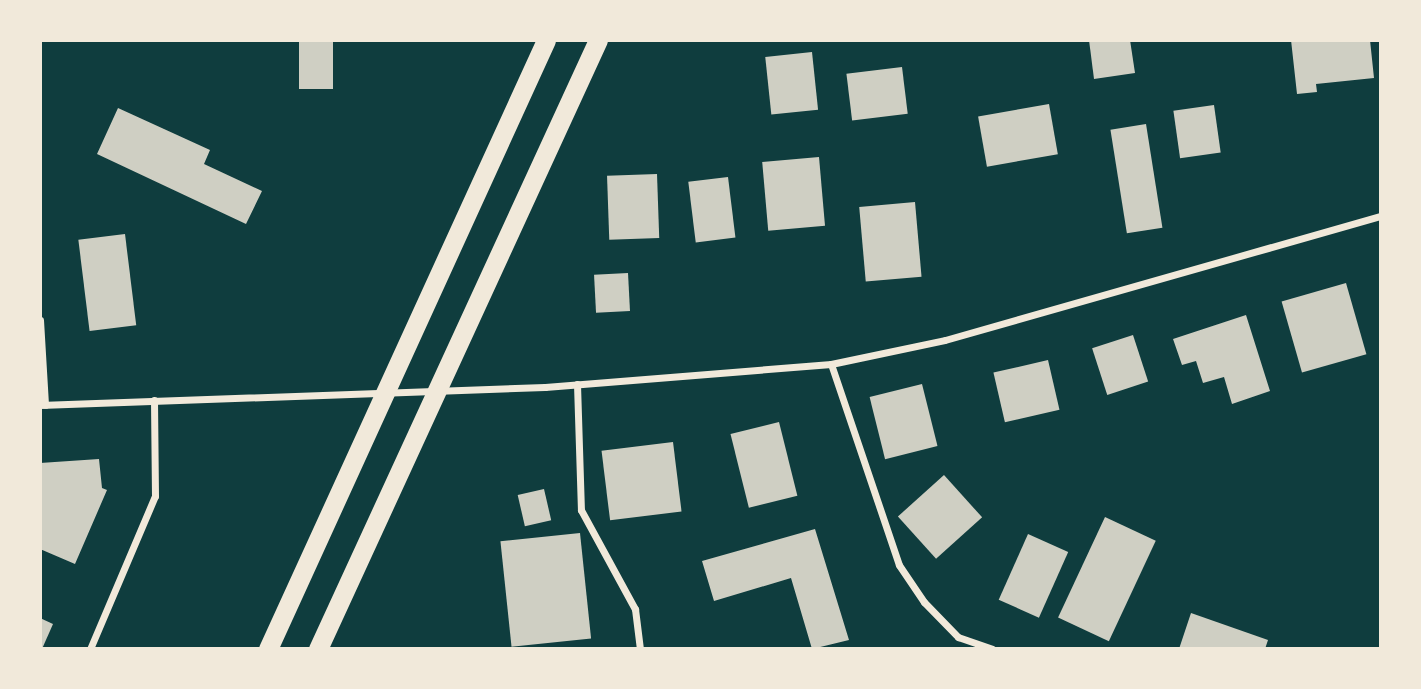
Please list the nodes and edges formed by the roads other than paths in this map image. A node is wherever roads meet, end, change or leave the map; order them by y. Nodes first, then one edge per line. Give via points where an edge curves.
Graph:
1 (546, 40) edge
2 (598, 40) edge
3 (1381, 216) edge
4 (40, 320) edge
5 (831, 364) junction
6 (577, 384) junction
7 (154, 400) junction
8 (43, 405) edge
9 (90, 649) edge
10 (268, 649) edge
11 (318, 649) edge
12 (640, 649) edge
13 (992, 649) edge

1 - 10 highway
2 - 11 highway
3 - 5 street via 945,340
4 - 8 street
5 - 6 street
5 - 13 street via 899,565 924,602 958,637
6 - 7 street
6 - 12 street via 581,510 635,609
7 - 8 street
7 - 9 street via 155,496

